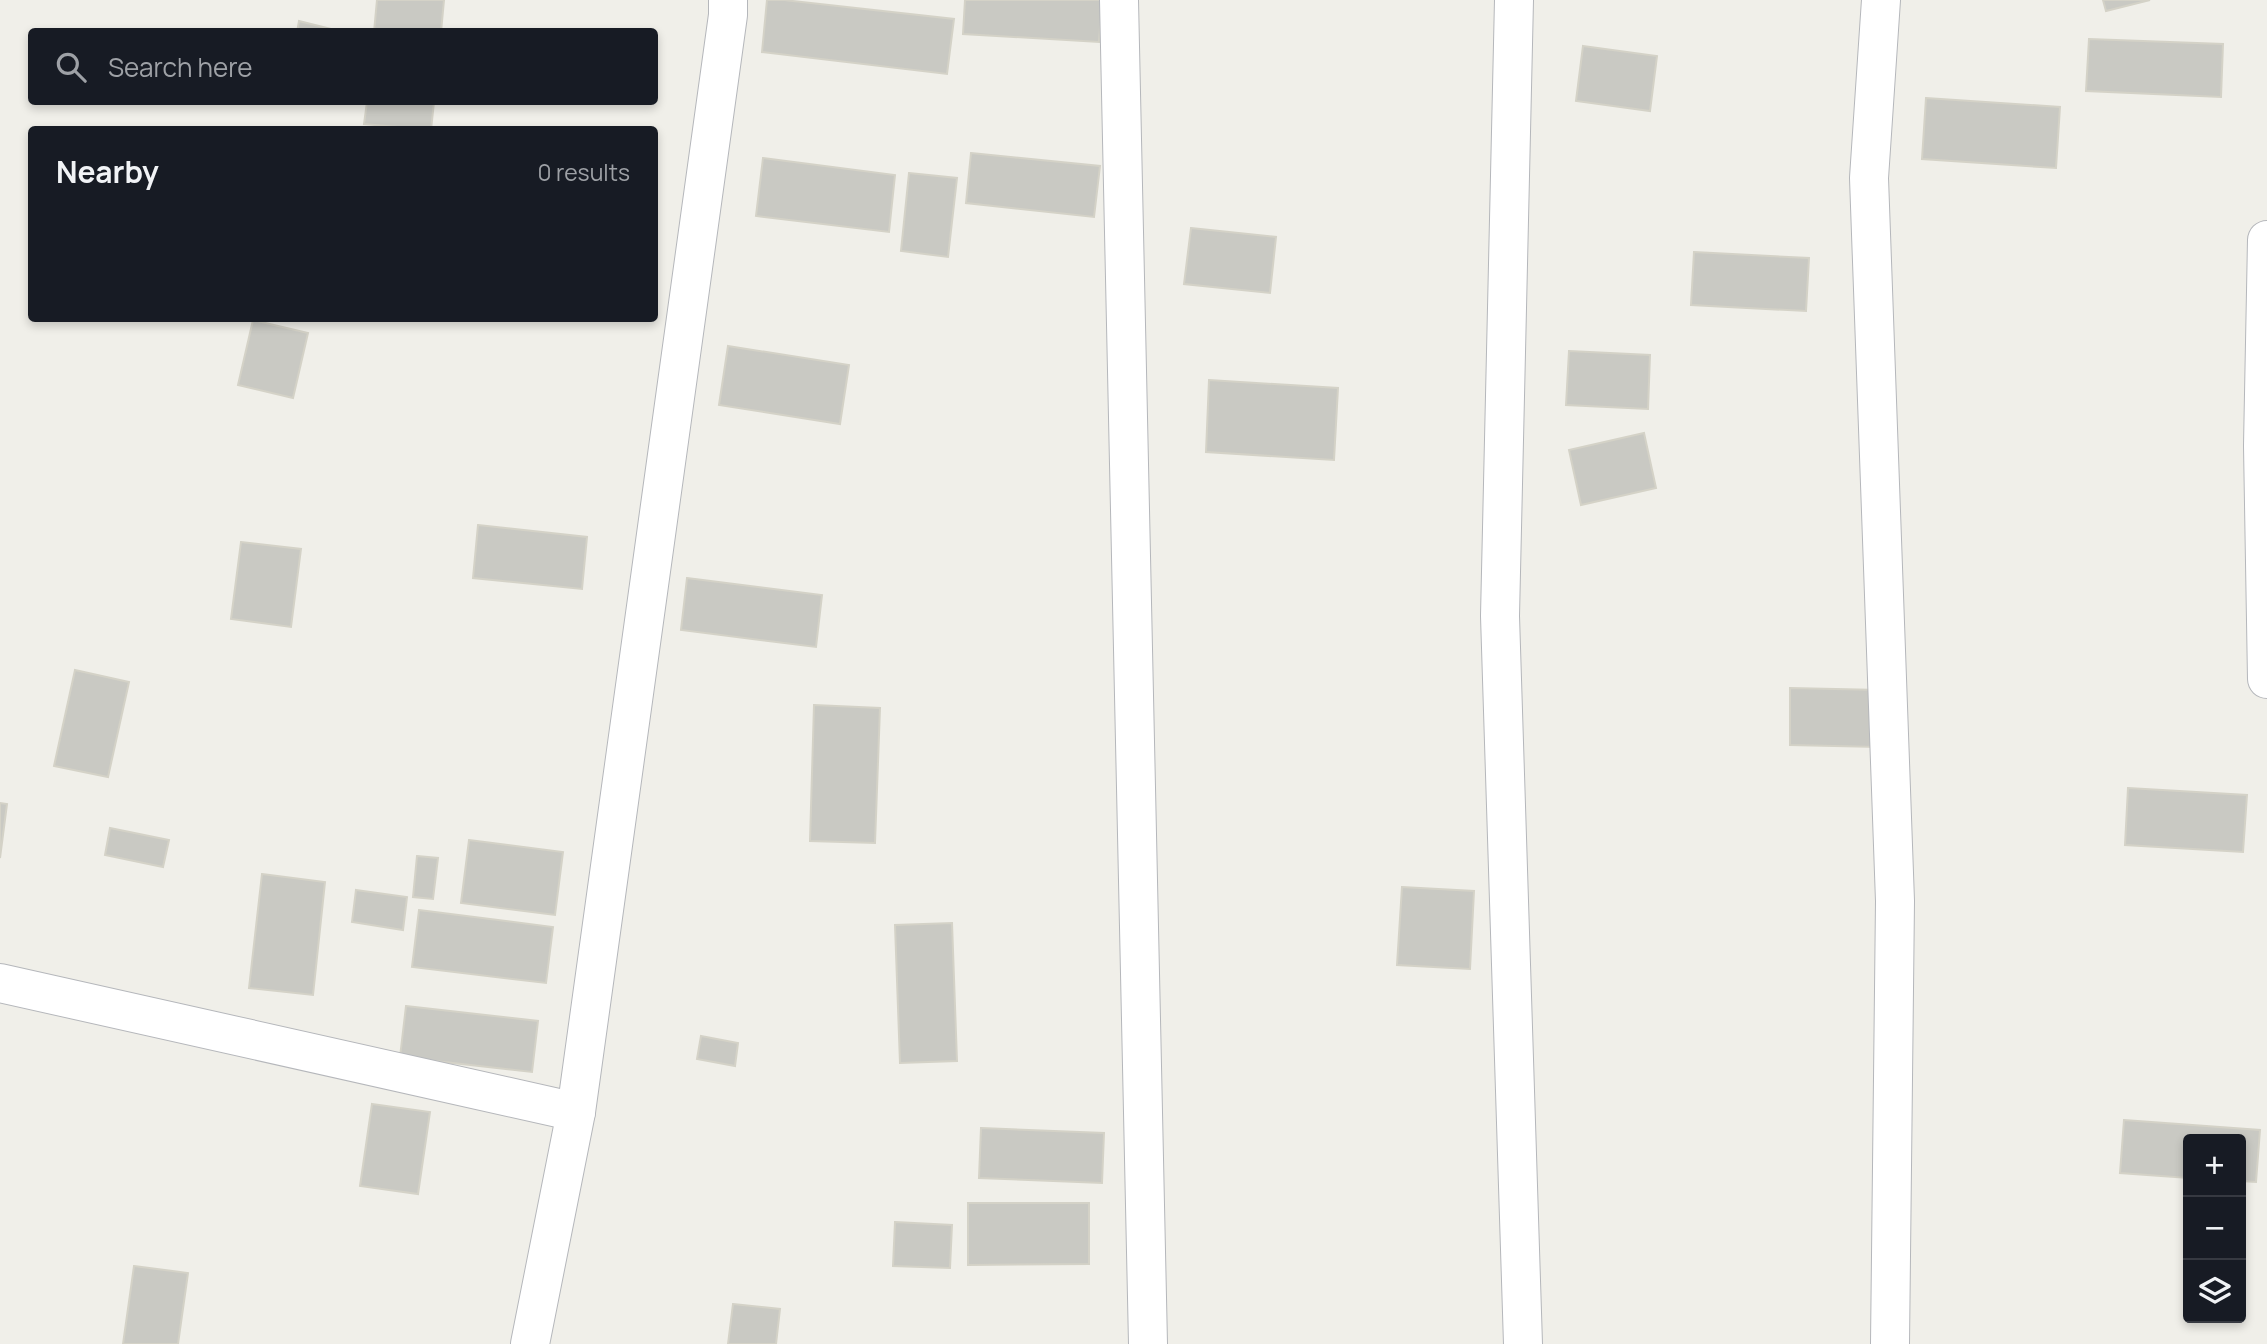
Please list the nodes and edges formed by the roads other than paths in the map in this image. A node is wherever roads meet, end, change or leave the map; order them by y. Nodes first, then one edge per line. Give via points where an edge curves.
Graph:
1 (728, 0) edge
2 (1119, 0) edge
3 (1514, 0) edge
4 (1881, 0) edge
5 (2267, 240) edge
6 (2267, 679) edge
7 (0, 983) edge
8 (576, 1112) junction
9 (530, 1344) edge
10 (1148, 1344) edge
11 (1523, 1344) edge
12 (1890, 1344) edge

1 - 8 street
2 - 10 street
3 - 11 street via 1500,616
4 - 12 street via 1869,178 1895,901
5 - 6 street via 2263,446
7 - 8 street
8 - 9 street

